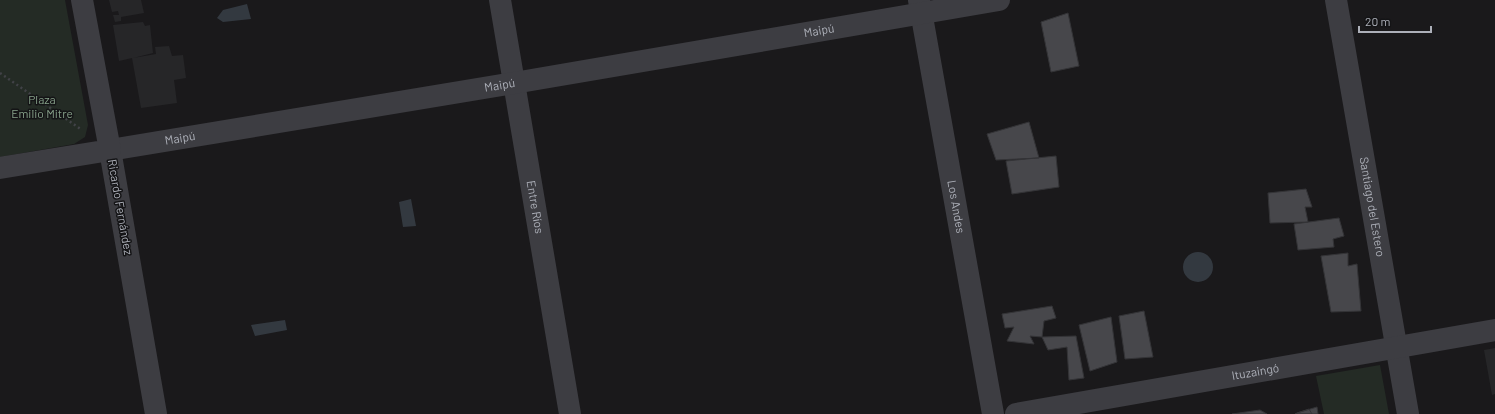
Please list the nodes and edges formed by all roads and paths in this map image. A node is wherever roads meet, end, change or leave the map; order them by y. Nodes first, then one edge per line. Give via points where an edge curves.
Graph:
1 (82, 0) edge
2 (500, 0) edge
3 (1000, 0) edge
4 (1336, 0) edge
5 (920, 7) edge
6 (0, 73) edge
7 (514, 83) junction
8 (86, 133) dead end
9 (110, 150) junction
10 (0, 168) edge
11 (1495, 330) edge
12 (1398, 348) junction
13 (156, 414) edge
14 (570, 414) edge
15 (993, 414) edge
16 (1016, 414) edge
17 (1408, 414) edge

1 - 9 street, Ricardo Fernández
2 - 7 street, Entre Ríos
3 - 5 street, Maipú
4 - 12 street, Santiago del Estero
5 - 7 street, Maipú
5 - 15 street, Los Andes
6 - 8 path
7 - 9 street, Maipú
7 - 14 street, Entre Ríos
9 - 10 street, Maipú
9 - 13 street, Ricardo Fernández
11 - 12 street, Ituzaingó
12 - 16 street, Ituzaingó
12 - 17 street, Santiago del Estero

